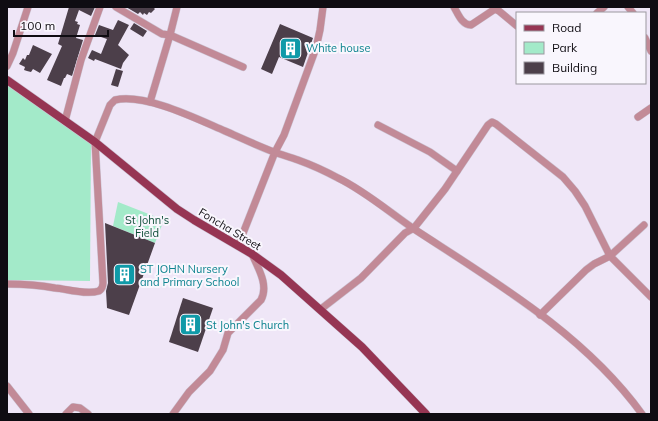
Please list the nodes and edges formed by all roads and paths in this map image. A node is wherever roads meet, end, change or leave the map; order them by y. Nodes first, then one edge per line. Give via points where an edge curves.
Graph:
1 (28, 7) edge
2 (100, 7) edge
3 (116, 7) edge
4 (178, 7) edge
5 (322, 7) edge
6 (454, 7) edge
7 (516, 25) edge
8 (170, 35) junction
9 (646, 40) edge
10 (651, 51) edge
11 (7, 66) edge
12 (243, 67) dead end
13 (7, 80) edge
14 (150, 102) junction
15 (651, 108) edge
16 (638, 117) dead end
17 (66, 121) junction
18 (378, 125) dead end
19 (95, 142) junction
20 (275, 152) junction
21 (457, 171) junction
22 (644, 225) dead end
23 (414, 228) junction
24 (238, 246) junction
25 (252, 254) junction
26 (610, 256) junction
27 (7, 284) edge
28 (651, 297) edge
29 (321, 309) junction
30 (540, 315) junction
31 (7, 386) edge
32 (29, 414) edge
33 (66, 414) edge
34 (88, 414) edge
35 (173, 414) edge
36 (426, 414) edge
37 (642, 414) edge

1 - 11 street
2 - 17 street via 81,60
3 - 8 street via 162,34
4 - 8 street
5 - 20 street via 316,48 284,135
6 - 7 street via 463,23 467,25 495,9
8 - 12 street
8 - 14 street
9 - 10 street
13 - 17 main road, Foncha Street
14 - 19 street via 132,98 115,100 110,105
14 - 20 street via 181,112
15 - 16 street
17 - 19 main road, Foncha Street
18 - 21 street via 430,152
19 - 24 main road, Foncha Street via 177,209
19 - 27 street via 102,288 99,291 78,292
20 - 23 street via 340,179
20 - 24 street
21 - 23 street
21 - 26 street via 488,125 492,122 496,124 563,177 585,206
22 - 26 street
23 - 29 street via 405,233 361,278
23 - 30 street via 495,281
24 - 25 main road, Foncha Street
25 - 29 main road, Foncha Street
25 - 35 street via 264,282 264,294 228,332 223,350 210,371 189,392
26 - 28 street
26 - 30 street via 586,270
29 - 36 main road, Foncha Street
30 - 37 street via 601,366
31 - 32 street
33 - 34 street via 73,407 80,408

